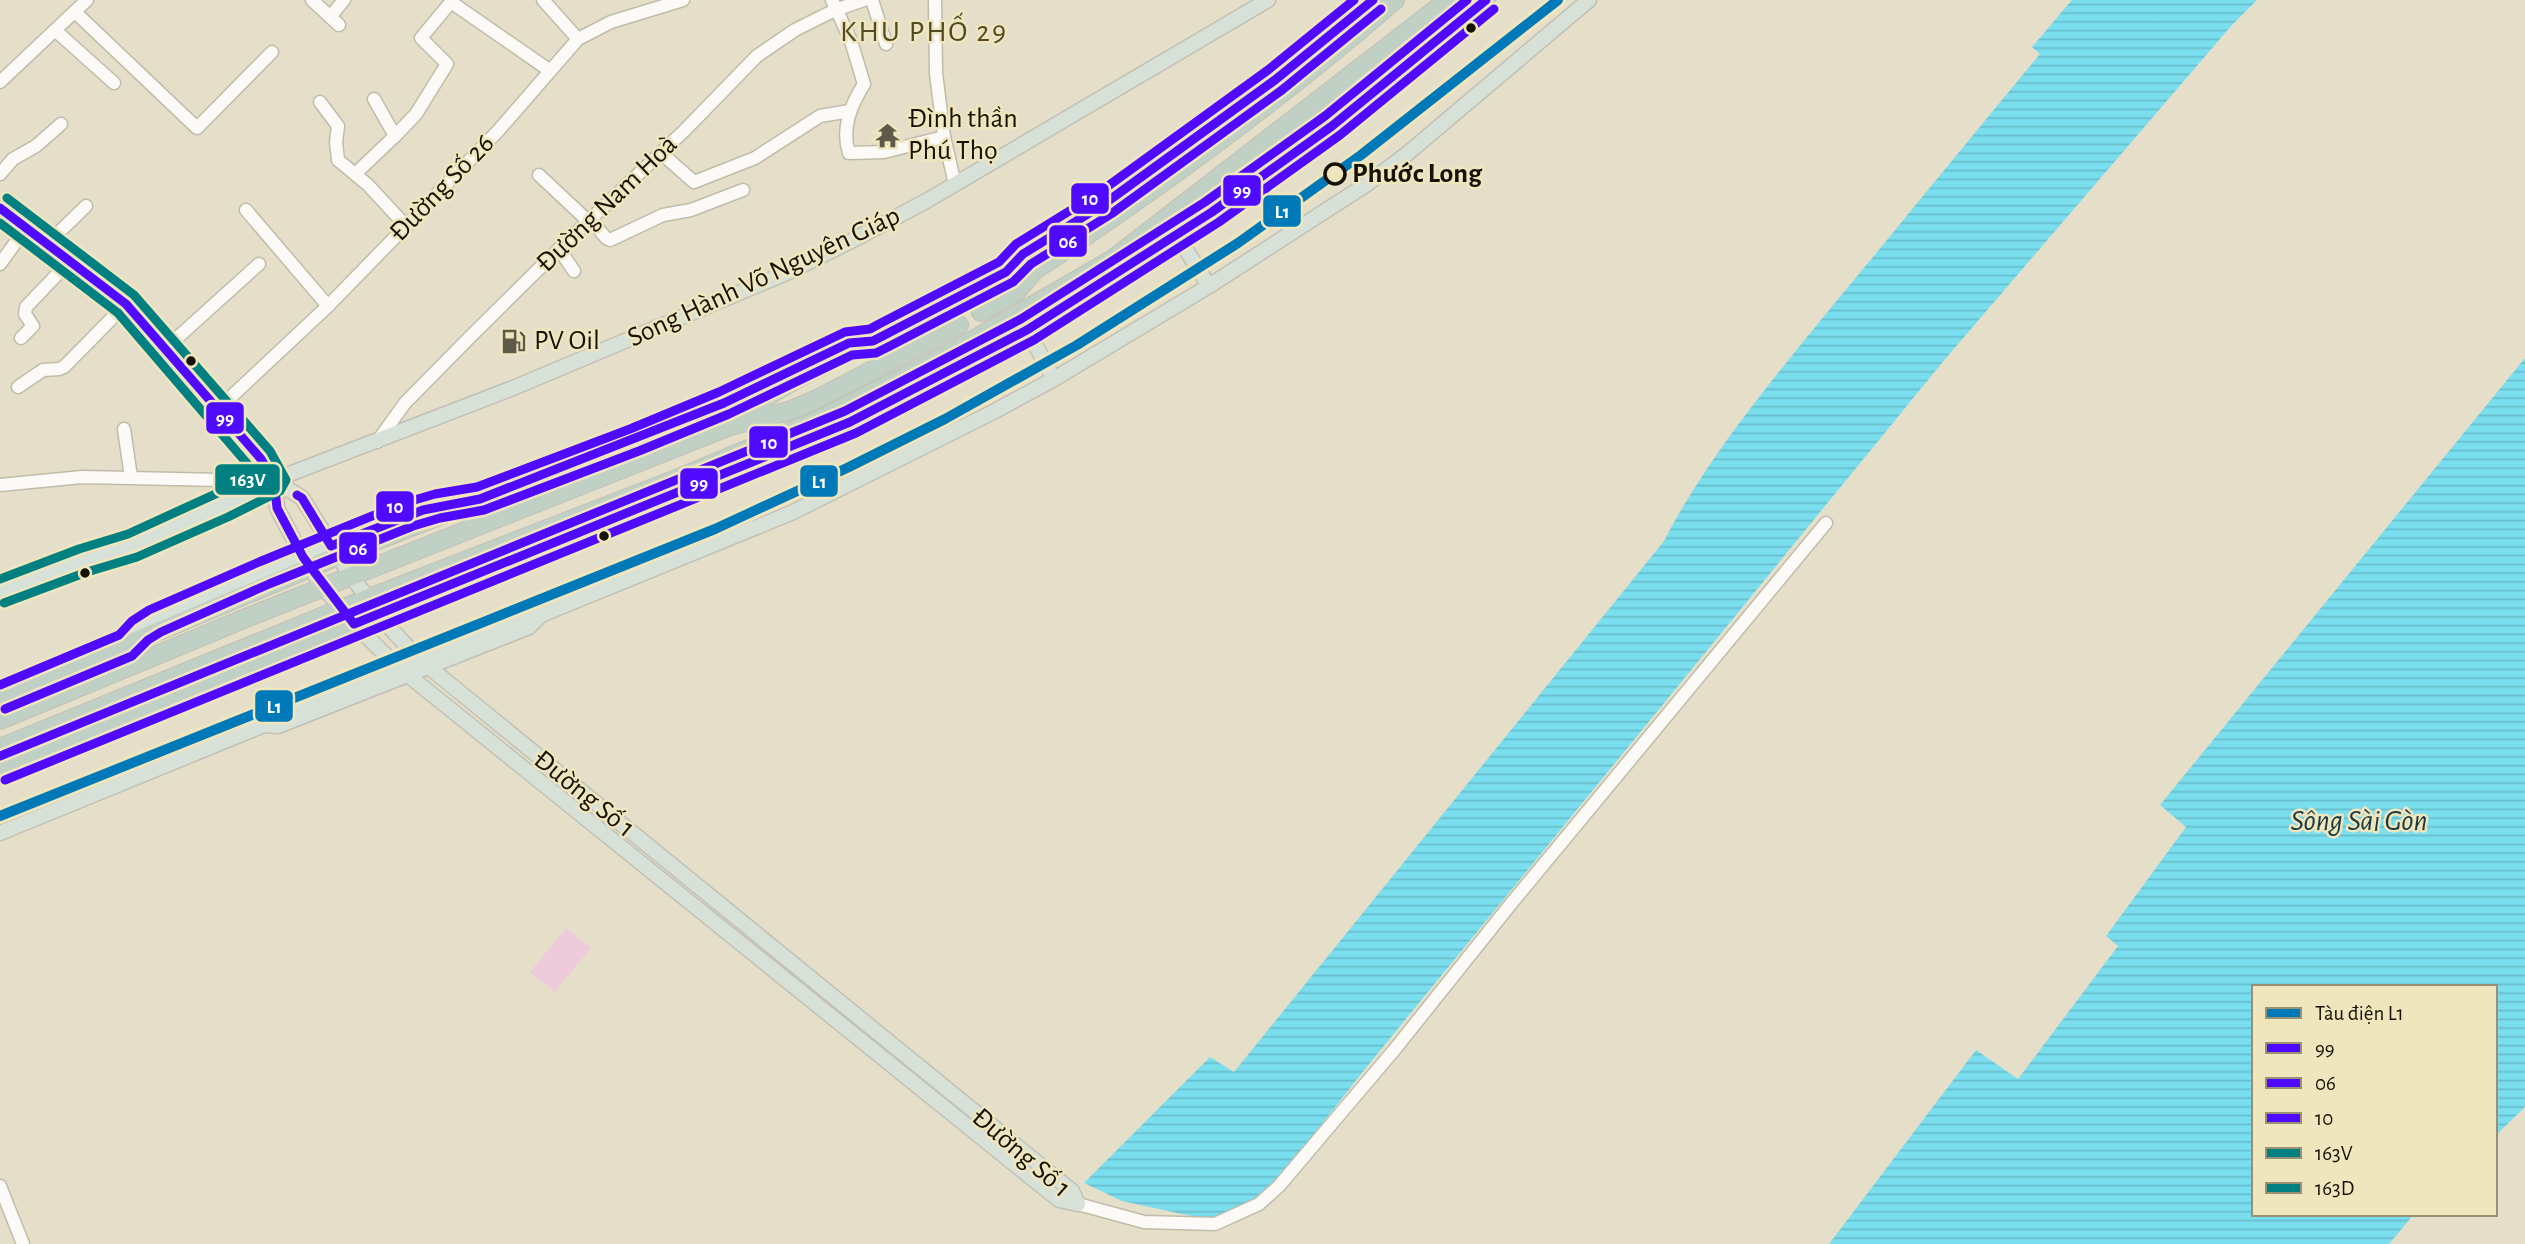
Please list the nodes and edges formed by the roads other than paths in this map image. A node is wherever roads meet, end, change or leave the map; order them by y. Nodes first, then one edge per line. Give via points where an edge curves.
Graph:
1 (87, 0) edge
2 (312, 0) edge
3 (344, 0) edge
4 (543, 0) edge
5 (681, 0) edge
6 (864, 0) edge
7 (872, 0) edge
8 (935, 0) edge
9 (1268, 0) edge
10 (1373, 0) edge
11 (1395, 0) edge
12 (1459, 0) edge
13 (1486, 0) edge
14 (1589, 0) edge
15 (450, 1) edge
16 (1444, 3) edge
17 (833, 5) edge
18 (75, 12) junction
19 (56, 31) junction
20 (578, 39) junction
21 (886, 44) dead end
22 (272, 51) dead end
23 (550, 70) junction
24 (0, 82) edge
25 (114, 83) dead end
26 (374, 99) dead end
27 (320, 102) dead end
28 (850, 111) junction
29 (61, 124) dead end
30 (395, 135) junction
31 (944, 137) junction
32 (661, 153) junction
33 (0, 174) edge
34 (355, 174) junction
35 (538, 175) dead end
36 (955, 184) junction
37 (743, 190) dead end
38 (86, 206) dead end
39 (0, 208) edge
40 (246, 210) dead end
41 (1212, 212) junction
42 (1166, 219) junction
43 (589, 220) junction
44 (406, 226) junction
45 (26, 228) junction
46 (1176, 235) junction
47 (47, 244) junction
48 (559, 249) junction
49 (1113, 259) junction
50 (70, 261) junction
51 (0, 264) edge
52 (259, 264) dead end
53 (1035, 270) junction
54 (574, 271) dead end
55 (1006, 272) junction
56 (1100, 285) junction
57 (1209, 286) junction
58 (126, 304) junction
59 (328, 306) junction
60 (981, 312) dead end
61 (959, 325) dead end
62 (1027, 330) junction
63 (21, 338) dead end
64 (873, 341) junction
65 (166, 348) junction
66 (849, 353) tunnel mouth
67 (814, 367) junction
68 (1054, 379) junction
69 (18, 387) dead end
70 (218, 409) junction
71 (730, 426) junction
72 (124, 429) dead end
73 (377, 442) junction
74 (131, 477) junction
75 (274, 480) junction
76 (0, 485) edge
77 (252, 492) junction
78 (1826, 523) dead end
79 (334, 551) junction
80 (307, 563) junction
81 (351, 576) junction
82 (323, 587) junction
83 (0, 592) edge
84 (298, 597) junction
85 (368, 598) junction
86 (341, 609) junction
87 (208, 611) junction
88 (379, 614) junction
89 (251, 616) junction
90 (354, 624) junction
91 (126, 645) junction
92 (423, 663) junction
93 (402, 671) junction
94 (0, 698) edge
95 (0, 720) edge
96 (0, 748) edge
97 (0, 769) edge
98 (0, 833) edge
99 (0, 1186) edge
100 (1078, 1204) junction
101 (23, 1244) edge

1 - 18 street
2 - 3 street via 334,21
4 - 20 street
5 - 20 street, Đường Số 26 via 611,22
6 - 17 street, Đường Nam Hoà
7 - 21 street
8 - 31 street via 936,73
9 - 36 main road, Song Hành Võ Nguyên Giáp
10 - 55 highway via 1275,80 1104,204 1023,254
11 - 53 highway via 1262,111
12 - 16 highway
13 - 41 highway via 1332,126
14 - 57 main road via 1367,184
15 - 23 street
15 - 30 street via 421,38 447,64 416,114
16 - 42 highway
17 - 28 street via 851,41 864,84
17 - 32 street, Đường Nam Hoà via 758,56
18 - 19 street
18 - 22 street via 197,128
19 - 24 street
19 - 25 street
20 - 23 street, Đường Số 26
23 - 44 street, Đường Số 26
26 - 30 street
27 - 34 street via 338,127 338,160
28 - 31 street via 849,153 884,152
28 - 32 street via 820,116 755,159 694,182
29 - 33 street
30 - 34 street
31 - 36 street
32 - 43 street, Đường Nam Hoà
34 - 44 street
35 - 43 street
36 - 73 main road, Song Hành Võ Nguyên Giáp via 791,271
37 - 43 street via 691,210 663,215 610,240
38 - 47 street
39 - 45 main road
40 - 59 street
41 - 42 highway
41 - 46 highway
42 - 46 main road
42 - 49 highway
43 - 48 street, Đường Nam Hoà
44 - 59 street, Đường Số 26
45 - 47 main road
45 - 51 street
46 - 56 highway
46 - 57 main road
47 - 50 main road
48 - 54 street
48 - 73 street, Đường Nam Hoà via 405,403
49 - 56 highway
49 - 85 highway via 954,351 821,419
50 - 58 main road
50 - 63 street via 26,307 25,314 33,324
52 - 65 street
53 - 55 highway
53 - 60 highway via 1017,291
55 - 64 highway
56 - 62 highway
57 - 68 main road
58 - 65 main road
58 - 69 street via 64,367 43,370
59 - 70 street, Đường Số 26
61 - 71 highway via 817,399
62 - 68 main road
62 - 88 highway via 850,422
64 - 66 highway
64 - 67 main road via 849,343
65 - 70 main road
67 - 71 highway
67 - 79 highway via 480,499
68 - 92 main road via 791,513 541,615 529,627
70 - 75 main road
71 - 81 highway
72 - 74 street
73 - 75 main road, Song Hành Võ Nguyên Giáp
74 - 76 street
74 - 77 street via 222,480
75 - 77 main road, Song Hành Võ Nguyên Giáp
75 - 79 main road, Đường Số 1 via 302,498
75 - 80 main road, Đường Số 1 via 276,508
77 - 83 main road, Song Hành Võ Nguyên Giáp via 132,546
78 - 100 street via 1279,1186 1259,1204 1214,1224 1144,1222
79 - 80 highway
79 - 81 main road, Đường Số 1
80 - 82 main road, Đường Số 1
80 - 84 highway
80 - 87 highway
80 - 91 main road via 155,621
81 - 82 highway
81 - 85 main road, Đường Số 1
82 - 84 highway
82 - 86 main road, Đường Số 1
84 - 89 highway
85 - 86 highway
85 - 88 main road, Đường Số 1
86 - 90 main road, Đường Số 1
86 - 96 highway
87 - 89 highway
87 - 91 highway
88 - 90 highway
88 - 92 main road, Đường Số 1
89 - 95 highway
90 - 93 main road, Đường Số 1
90 - 97 highway
91 - 94 highway
92 - 93 main road
92 - 100 main road, Đường Số 1 via 1072,1191
93 - 98 main road via 274,717 264,726
93 - 100 main road, Đường Số 1 via 1059,1200
99 - 101 street

